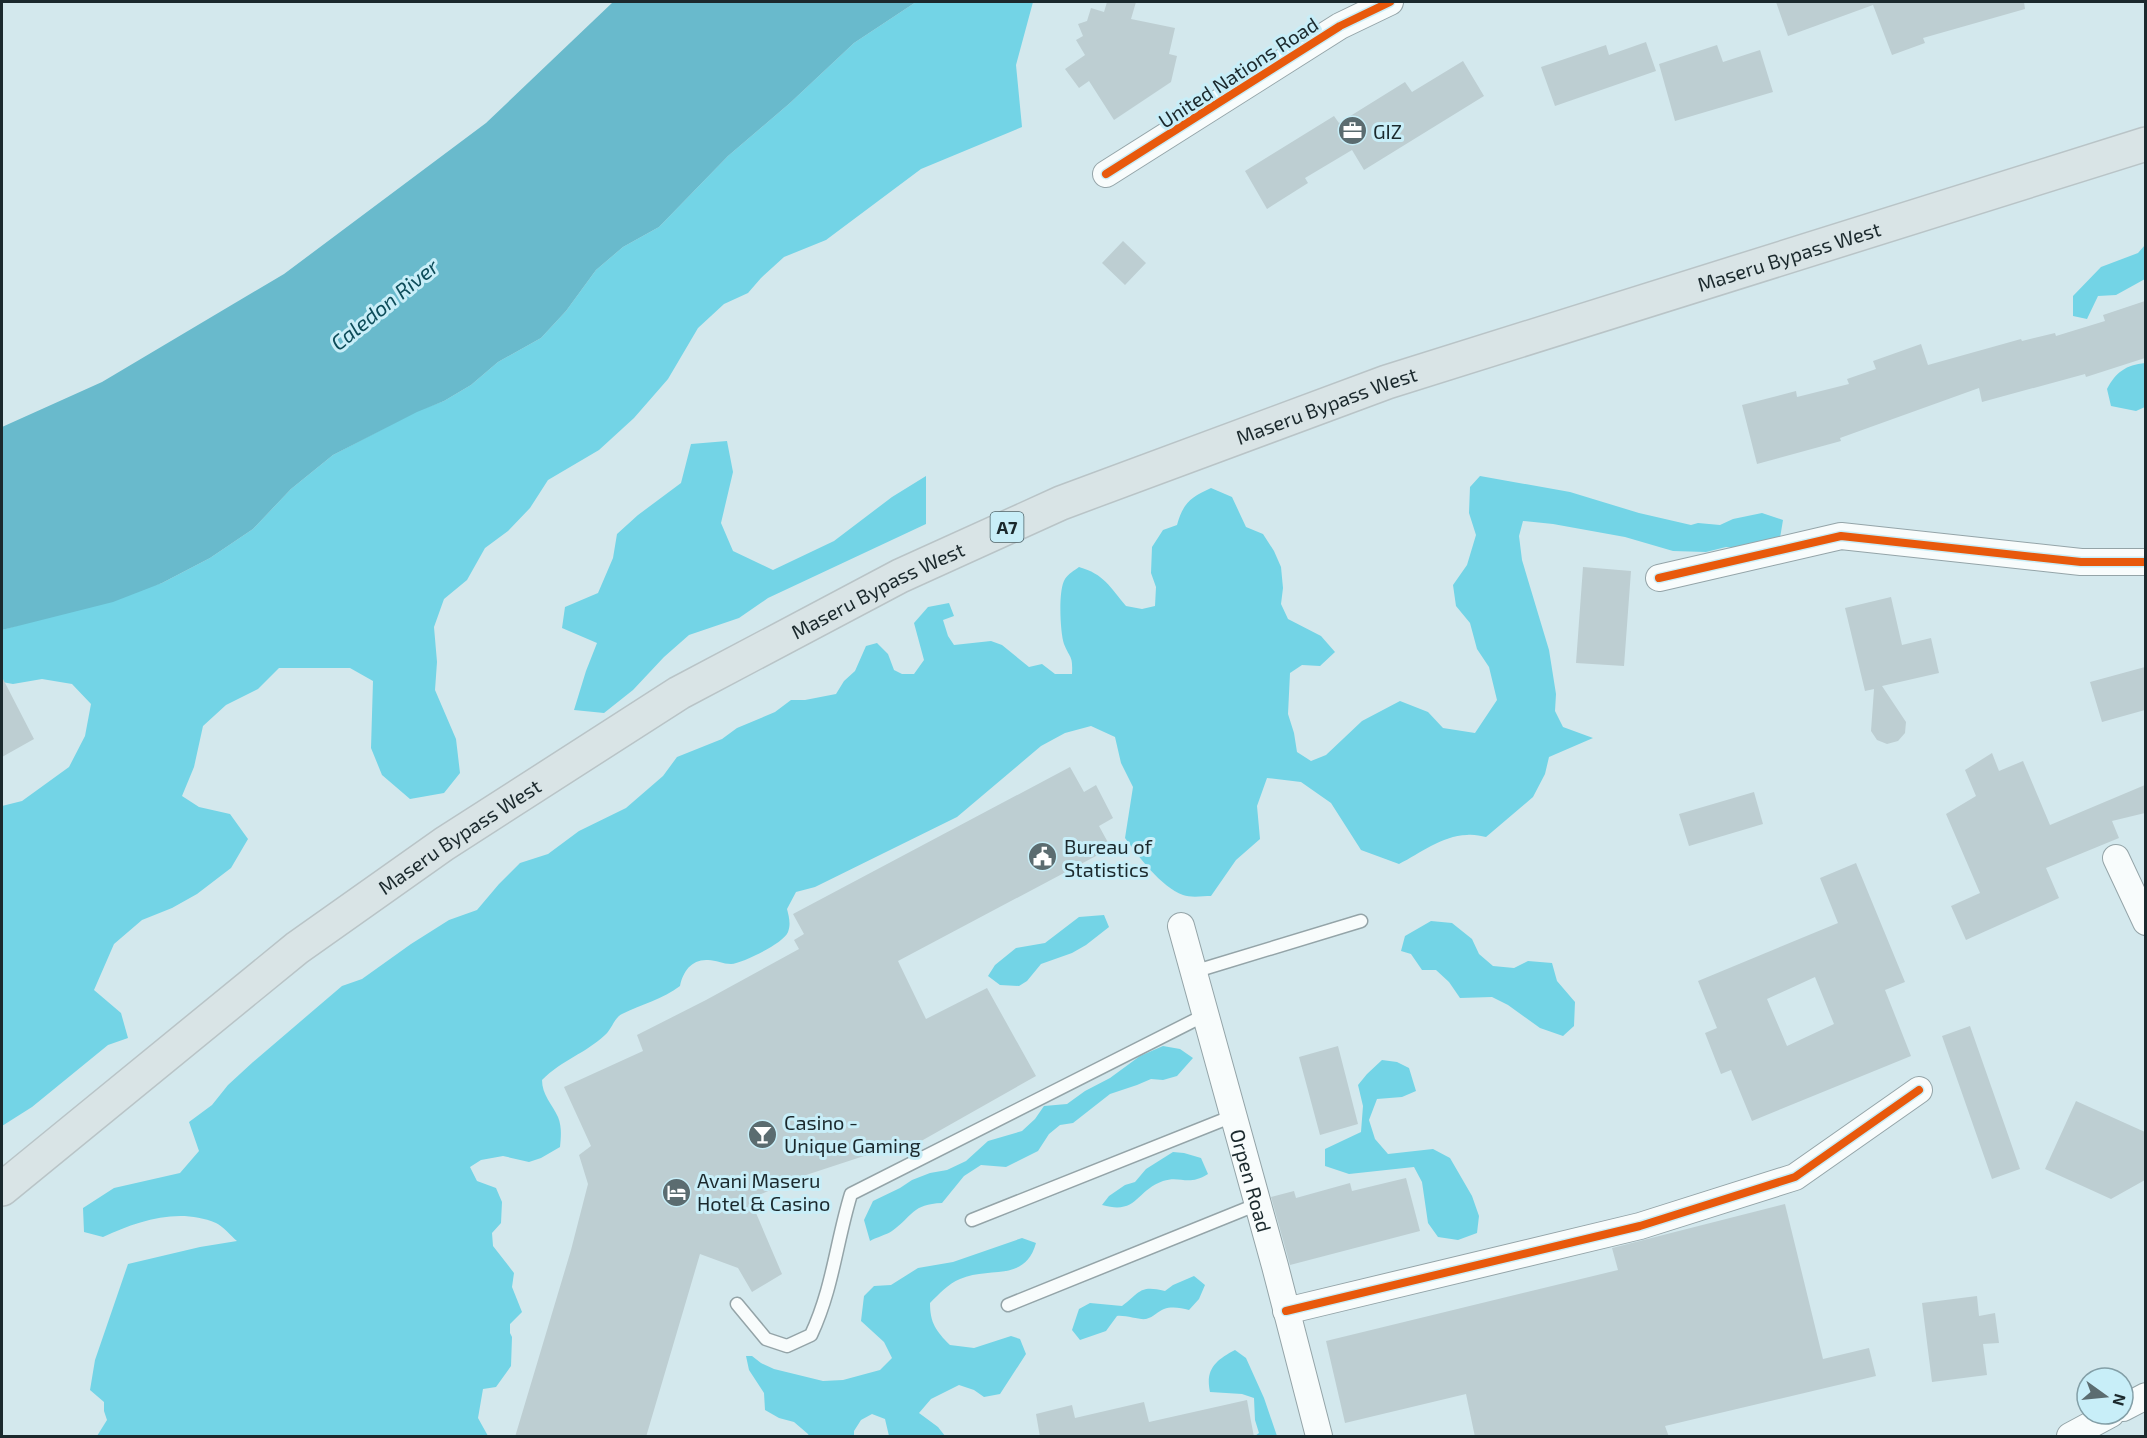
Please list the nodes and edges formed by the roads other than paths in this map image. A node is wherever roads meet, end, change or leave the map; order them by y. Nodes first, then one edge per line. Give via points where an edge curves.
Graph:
1 (1390, 2) edge
2 (2145, 144) edge
3 (1106, 174) dead end
4 (2145, 562) edge
5 (1659, 578) dead end
6 (2116, 858) dead end
7 (1361, 921) dead end
8 (2145, 922) edge
9 (1181, 926) dead end
10 (1193, 972) junction
11 (1205, 1015) junction
12 (1919, 1090) dead end
13 (1233, 1116) junction
14 (4, 1190) edge
15 (1258, 1204) junction
16 (972, 1220) dead end
17 (737, 1304) dead end
18 (1008, 1305) dead end
19 (1286, 1311) junction
20 (2090, 1426) edge
21 (1319, 1437) edge
22 (2070, 1437) edge

1 - 3 street, United Nations Road via 1340,26
2 - 14 main road, Maseru Bypass West / A7 via 1388,382 1061,503 900,576 679,693 444,844 297,948
4 - 5 street via 2081,562 1841,536
6 - 8 street
7 - 10 lane
9 - 10 street, Orpen Road
10 - 11 street, Orpen Road
11 - 13 street, Orpen Road
11 - 17 lane via 851,1194 823,1309 811,1335 787,1346 766,1339
12 - 19 street via 1795,1177 1640,1226
13 - 15 street, Orpen Road
13 - 16 lane
15 - 18 lane
15 - 19 street, Orpen Road
19 - 21 street, Orpen Road
20 - 22 street

